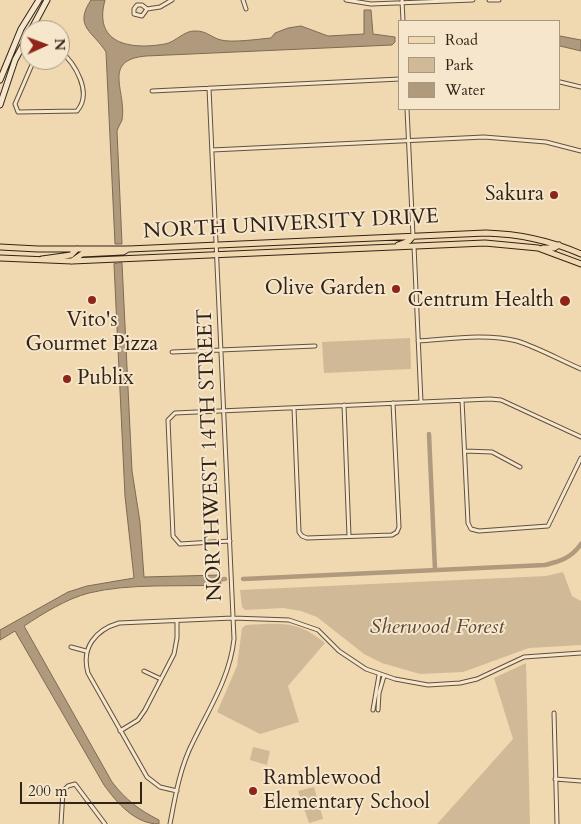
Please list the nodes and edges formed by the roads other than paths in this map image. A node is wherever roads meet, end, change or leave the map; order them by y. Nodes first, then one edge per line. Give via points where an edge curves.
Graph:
1 (39, 0) edge
2 (47, 0) edge
3 (172, 0) edge
4 (243, 0) edge
5 (346, 0) edge
6 (459, 0) edge
7 (473, 0) edge
8 (490, 0) edge
9 (499, 0) edge
10 (402, 2) edge
11 (147, 9) junction
12 (246, 9) dead end
13 (27, 20) edge
14 (36, 20) edge
15 (403, 20) edge
16 (20, 31) edge
17 (20, 51) edge
18 (70, 61) edge
19 (30, 70) edge
20 (398, 79) edge
21 (0, 80) edge
22 (561, 82) edge
23 (581, 87) edge
24 (209, 88) junction
25 (152, 90) dead end
26 (0, 104) edge
27 (407, 110) edge
28 (409, 140) junction
29 (212, 150) junction
30 (581, 151) edge
31 (442, 235) junction
32 (414, 236) junction
33 (218, 244) junction
34 (560, 245) junction
35 (414, 246) junction
36 (0, 247) edge
37 (391, 247) junction
38 (129, 248) junction
39 (538, 248) junction
40 (77, 249) junction
41 (556, 254) junction
42 (218, 255) junction
43 (581, 255) edge
44 (0, 258) edge
45 (39, 260) junction
46 (72, 261) junction
47 (581, 264) edge
48 (418, 341) junction
49 (315, 346) dead end
50 (222, 350) junction
51 (172, 352) dead end
52 (581, 369) edge
53 (462, 400) junction
54 (421, 402) junction
55 (394, 404) junction
56 (344, 406) junction
57 (294, 408) junction
58 (224, 411) junction
59 (581, 438) edge
60 (465, 451) junction
61 (581, 458) edge
62 (520, 467) dead end
63 (349, 536) junction
64 (230, 542) junction
65 (233, 618) junction
66 (177, 621) junction
67 (71, 647) dead end
68 (86, 651) junction
69 (581, 653) edge
70 (144, 671) dead end
71 (379, 675) junction
72 (384, 676) junction
73 (161, 679) junction
74 (373, 710) dead end
75 (378, 710) dead end
76 (554, 713) dead end
77 (120, 731) junction
78 (555, 779) junction
79 (581, 781) edge
80 (177, 791) junction
81 (61, 824) edge
82 (105, 824) edge
83 (170, 824) edge
84 (557, 824) edge

1 - 13 street
2 - 14 street
3 - 11 street
4 - 12 street
5 - 10 street via 371,4
6 - 7 street
6 - 10 street
8 - 9 street
10 - 15 street
11 - 11 street via 137,5 134,14 142,16
16 - 21 street
17 - 26 street
18 - 19 street via 82,86 83,100 77,111 18,112 15,104
20 - 24 street
22 - 23 street
24 - 25 street
24 - 29 street, NORTHWEST 14TH STREET
27 - 28 street
28 - 29 street
28 - 30 street via 514,138
28 - 32 street
29 - 33 street, NORTHWEST 14TH STREET
31 - 32 main road, NORTH UNIVERSITY DRIVE
31 - 34 main road, NORTH UNIVERSITY DRIVE via 518,234
31 - 35 main road via 419,240
32 - 33 main road, NORTH UNIVERSITY DRIVE
32 - 37 main road
33 - 38 main road, NORTH UNIVERSITY DRIVE
33 - 42 street, NORTHWEST 14TH STREET
34 - 39 main road
34 - 43 main road, NORTH UNIVERSITY DRIVE
35 - 37 main road, NORTH UNIVERSITY DRIVE
35 - 39 main road, NORTH UNIVERSITY DRIVE via 484,243
35 - 48 street
36 - 40 main road, NORTH UNIVERSITY DRIVE
37 - 42 main road, NORTH UNIVERSITY DRIVE
38 - 40 main road, NORTH UNIVERSITY DRIVE
38 - 46 main road via 123,252 82,254
39 - 41 main road, NORTH UNIVERSITY DRIVE
40 - 45 main road via 71,254
41 - 43 main road via 564,251
41 - 47 main road, NORTH UNIVERSITY DRIVE
42 - 46 main road, NORTH UNIVERSITY DRIVE
42 - 50 street, NORTHWEST 14TH STREET
44 - 45 main road, NORTH UNIVERSITY DRIVE
45 - 46 main road, NORTH UNIVERSITY DRIVE
48 - 52 street via 507,339
48 - 54 street
49 - 50 street
50 - 51 street
50 - 58 street, NORTHWEST 14TH STREET
53 - 54 street
53 - 59 street via 501,400
53 - 60 street
54 - 55 street
55 - 56 street
55 - 63 street via 399,527 392,534
56 - 57 street
56 - 63 street
57 - 58 street
57 - 63 street via 299,532 307,538
58 - 64 street, NORTHWEST 14TH STREET
58 - 64 street via 175,413 168,420 173,536 180,544
60 - 61 street via 468,524 471,529 479,531 548,526
60 - 62 street via 492,452
64 - 65 street, NORTHWEST 14TH STREET
65 - 66 street
65 - 71 street via 270,618 303,623 318,630 352,662
65 - 80 street, NORTHWEST 14TH STREET via 232,653 224,681 192,744
66 - 68 street via 119,623 96,635
66 - 73 street via 174,654
67 - 68 street
68 - 77 street via 88,673
69 - 72 street via 524,657 477,679 460,683 428,685
70 - 73 street
71 - 72 street
71 - 74 street
72 - 75 street
73 - 77 street via 138,720
76 - 78 street
77 - 80 street via 147,777 160,787
78 - 79 street
78 - 84 street
80 - 83 street, NORTHWEST 14TH STREET
81 - 82 street via 63,791 75,784

